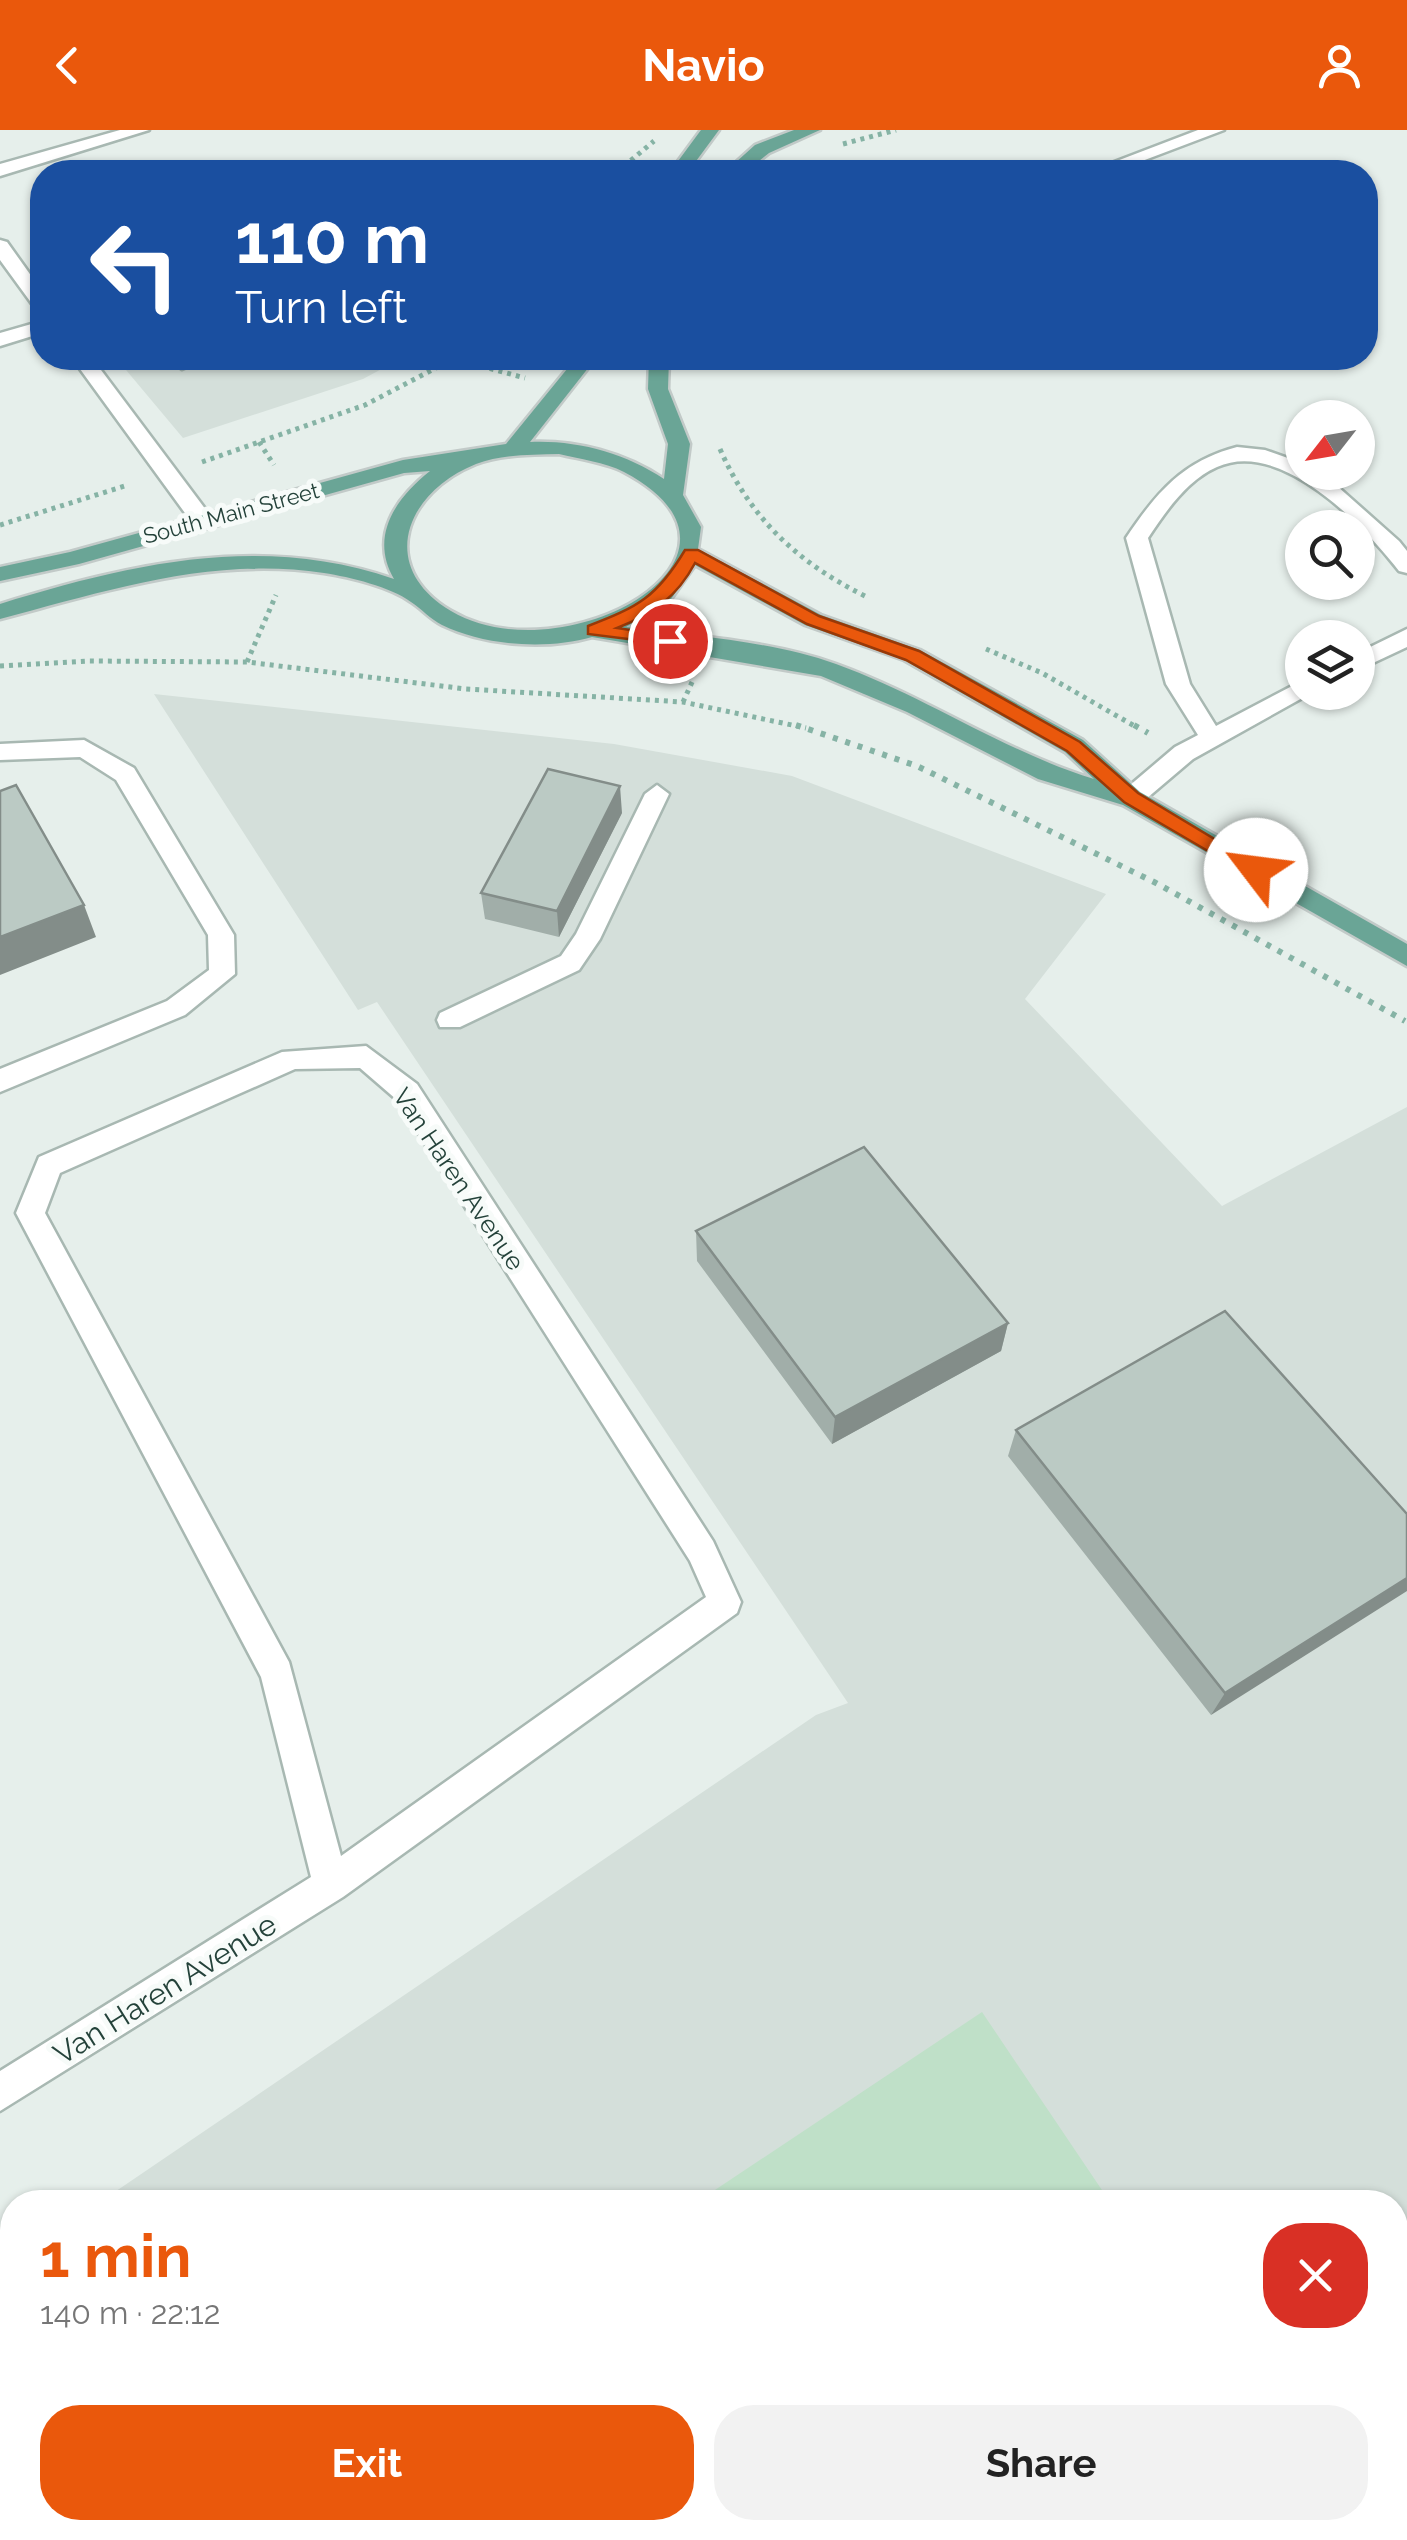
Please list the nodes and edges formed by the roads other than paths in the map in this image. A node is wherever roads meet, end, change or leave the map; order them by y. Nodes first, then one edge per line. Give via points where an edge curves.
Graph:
1 (140, 130) edge
2 (710, 130) edge
3 (812, 130) edge
4 (1215, 130) edge
5 (35, 160) edge
6 (688, 160) edge
7 (748, 160) edge
8 (1131, 160) edge
9 (30, 161) edge
10 (0, 170) edge
11 (0, 246) edge
12 (30, 287) edge
13 (30, 331) edge
14 (0, 340) edge
15 (91, 370) edge
16 (577, 370) edge
17 (659, 370) edge
18 (512, 450) junction
19 (463, 461) junction
20 (674, 492) junction
21 (201, 520) junction
22 (692, 554) junction
23 (1407, 566) edge
24 (0, 574) edge
25 (412, 593) junction
26 (0, 612) edge
27 (594, 630) junction
28 (1407, 637) edge
29 (1375, 653) edge
30 (1285, 700) edge
31 (1212, 738) junction
32 (0, 752) edge
33 (657, 794) dead end
34 (1131, 798) junction
35 (1407, 956) edge
36 (450, 1020) dead end
37 (0, 1081) edge
38 (330, 1885) junction
39 (0, 2092) edge

1 - 5 street
2 - 6 main road
3 - 7 main road
4 - 8 street
9 - 10 street
11 - 12 street
13 - 14 street
15 - 21 street
16 - 18 main road
17 - 20 main road via 658,389 679,444
18 - 19 main road
18 - 20 main road via 559,447 604,454 644,469
19 - 21 main road, South Main Street via 403,467
19 - 25 main road via 414,497 398,520 392,545
20 - 22 main road via 691,522
21 - 24 main road, South Main Street
22 - 27 main road via 674,586 640,612
22 - 34 main road via 813,620 928,664 1074,746
23 - 31 street via 1390,542 1321,481 1253,450 1212,460 1166,495 1137,538 1178,684
25 - 26 main road via 326,566 265,561 102,583
25 - 27 main road via 443,616 484,631 532,637
27 - 34 main road via 826,670 916,706 1047,773
28 - 29 street
30 - 31 street
31 - 34 street
32 - 37 street via 84,748 125,774 220,934 222,974 176,1008
33 - 36 street via 570,963
34 - 35 main road
38 - 38 street, Van Haren Avenue via 725,1602 702,1551 407,1092 366,1057 292,1059 49,1164 30,1213 277,1673
38 - 39 street, Van Haren Avenue

